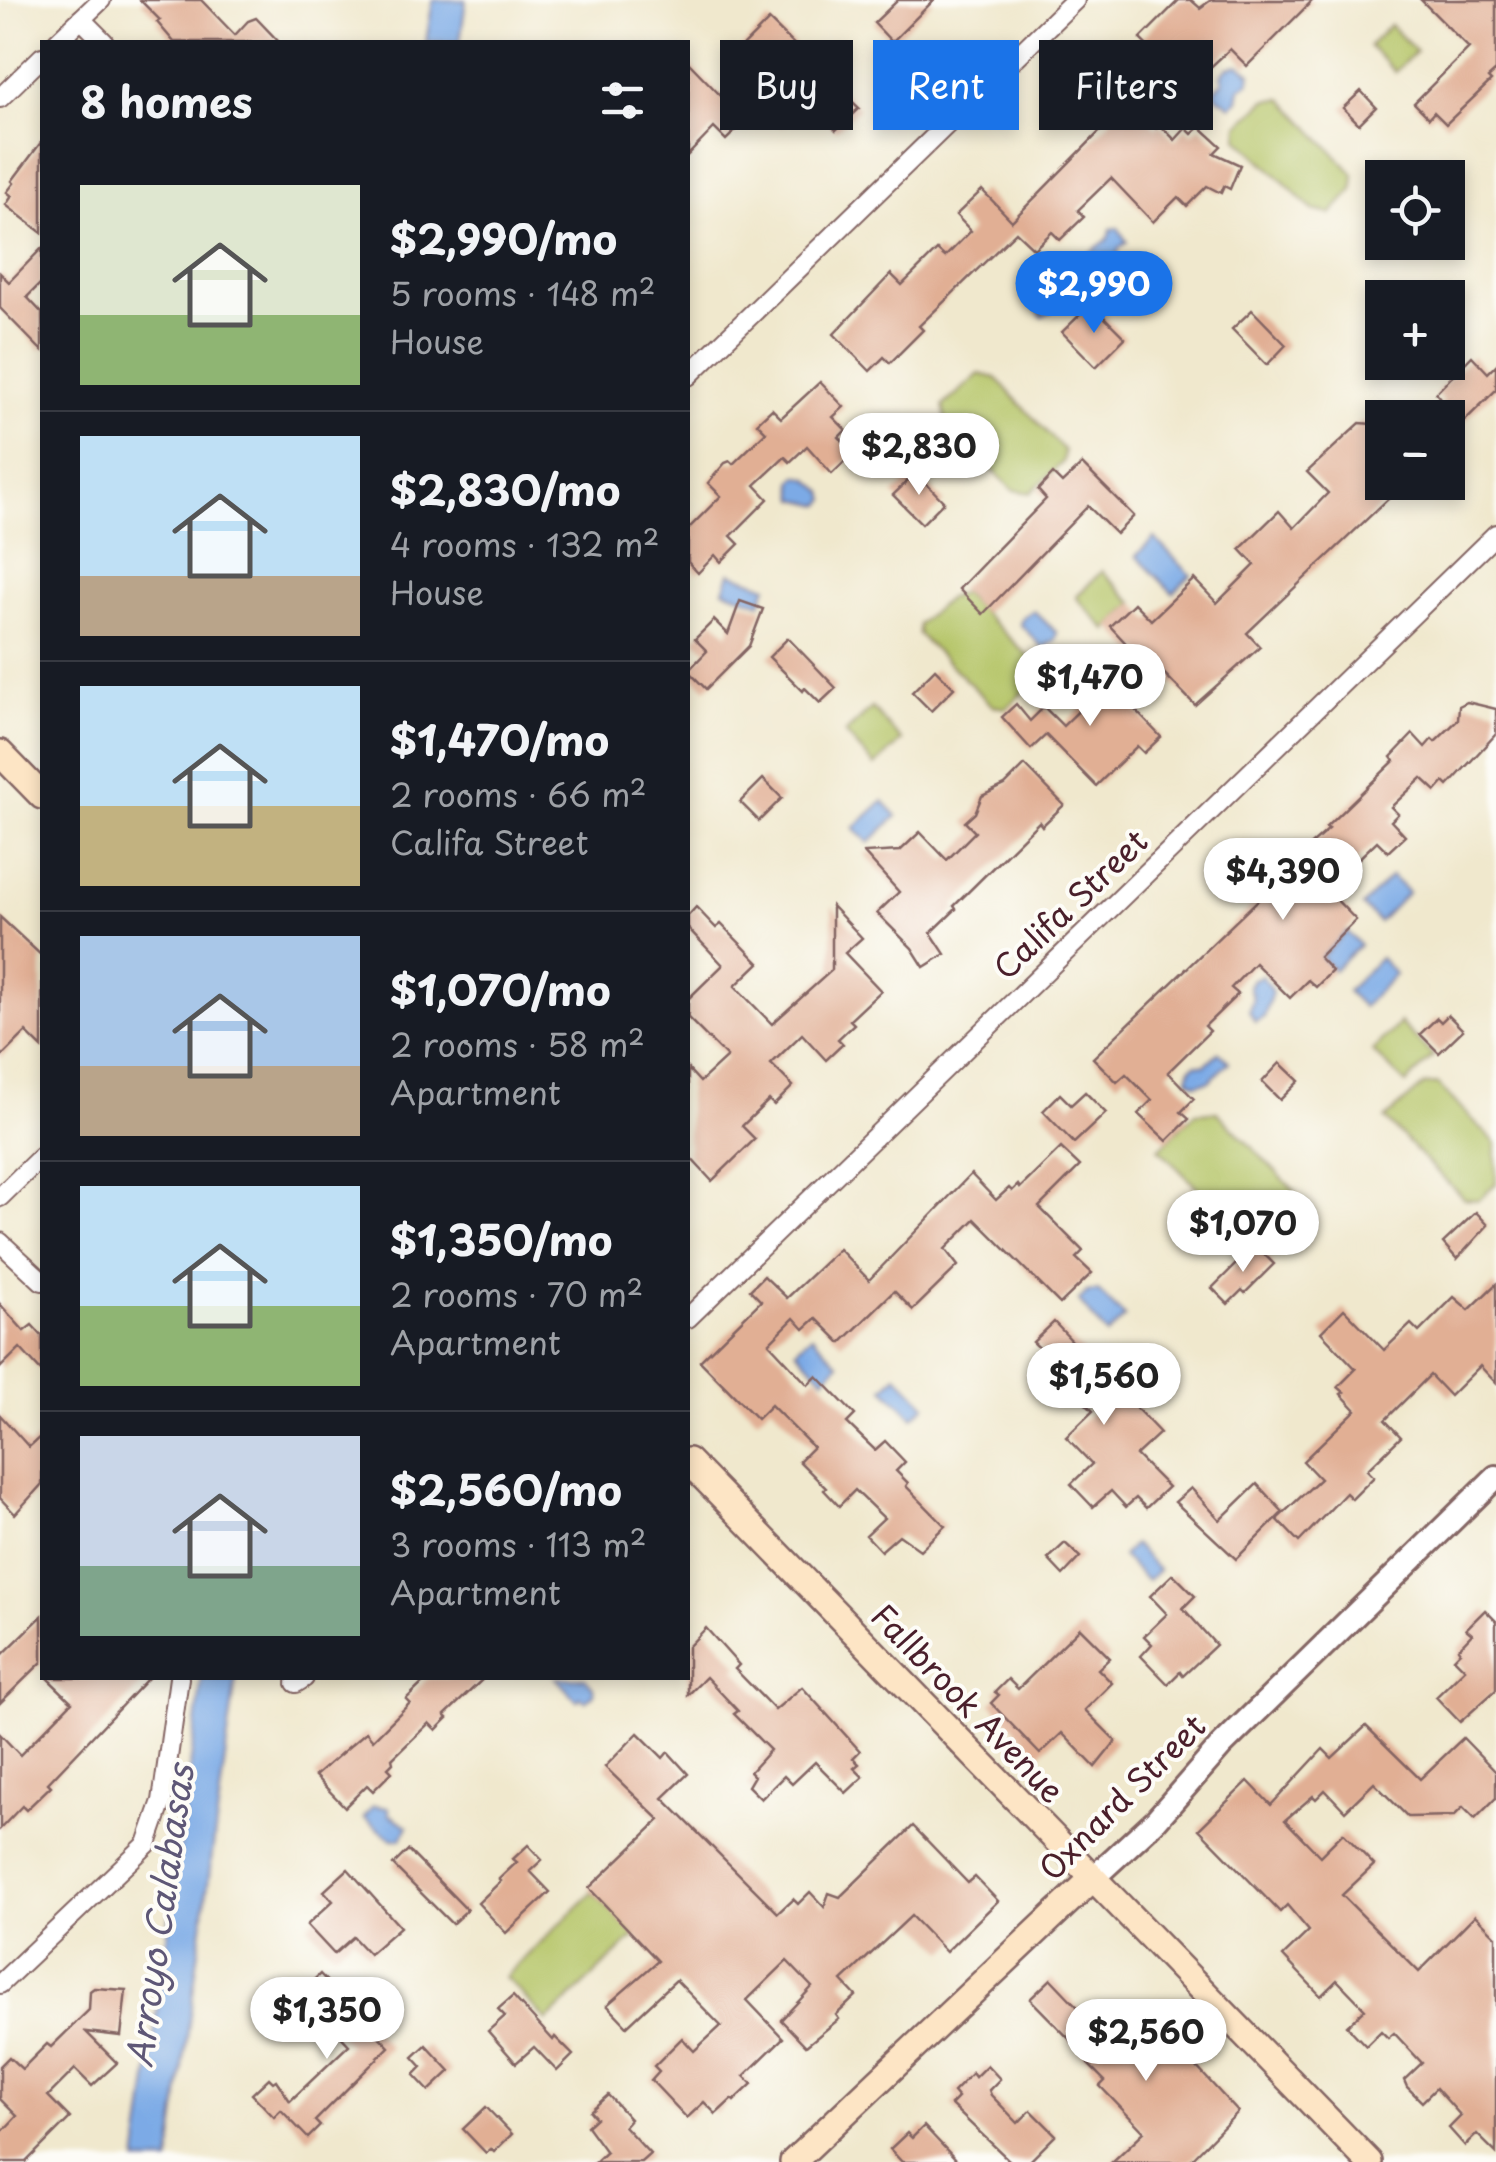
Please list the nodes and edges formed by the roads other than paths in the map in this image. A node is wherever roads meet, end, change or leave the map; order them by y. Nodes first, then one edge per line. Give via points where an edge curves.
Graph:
1 (101, 0) edge
2 (1074, 0) edge
3 (81, 19) junction
4 (59, 40) edge
5 (102, 40) edge
6 (40, 59) edge
7 (0, 98) edge
8 (690, 374) edge
9 (1496, 534) edge
10 (0, 753) edge
11 (40, 794) edge
12 (40, 1158) edge
13 (0, 1197) edge
14 (0, 1242) edge
15 (40, 1279) edge
16 (690, 1316) edge
17 (690, 1463) edge
18 (1496, 1477) edge
19 (179, 1680) edge
20 (1092, 1878) junction
21 (0, 1984) edge
22 (793, 2162) edge
23 (1369, 2162) edge

1 - 3 street
2 - 8 street
3 - 4 street
3 - 5 street
6 - 7 street
9 - 16 street, Califa Street
10 - 11 main road
12 - 13 street
14 - 15 street
17 - 20 main road, Fallbrook Avenue
18 - 20 street, Oxnard Street
19 - 21 street via 162,1801 147,1844
20 - 22 main road, Oxnard Street
20 - 23 main road, Fallbrook Avenue

